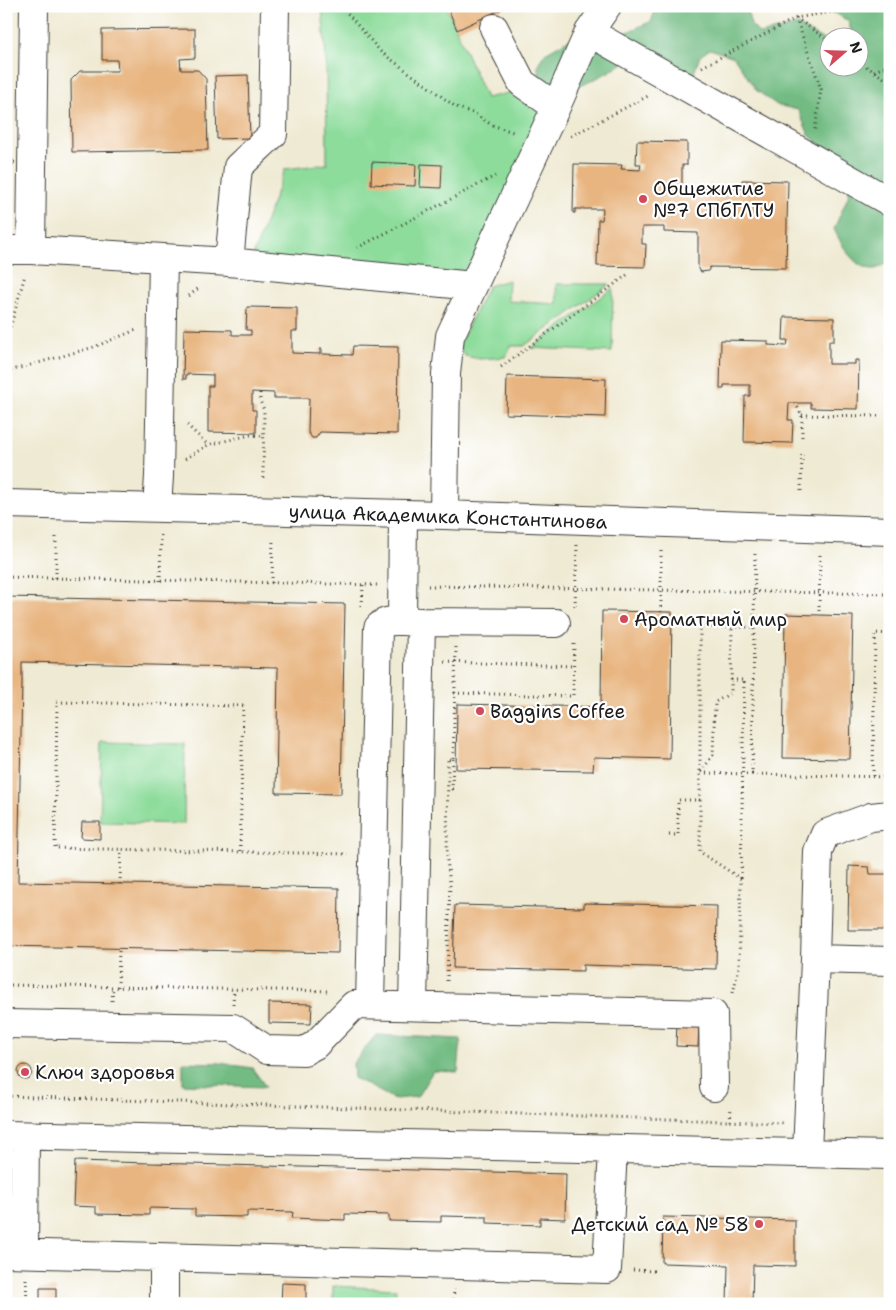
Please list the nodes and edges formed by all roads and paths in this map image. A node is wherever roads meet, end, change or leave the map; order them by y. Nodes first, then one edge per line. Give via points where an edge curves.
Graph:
1 (34, 6) edge
2 (275, 6) edge
3 (341, 6) edge
4 (607, 6) edge
5 (866, 6) edge
6 (796, 18) junction
7 (494, 28) dead end
8 (589, 32) junction
9 (818, 33) edge
10 (890, 65) edge
11 (868, 67) edge
12 (874, 71) junction
13 (890, 82) edge
14 (556, 107) junction
15 (540, 141) junction
16 (810, 157) junction
17 (890, 202) edge
18 (19, 250) edge
19 (163, 259) junction
20 (229, 262) junction
21 (627, 275) dead end
22 (473, 286) junction
23 (162, 319) junction
24 (6, 336) edge
25 (501, 367) dead end
26 (6, 372) edge
27 (260, 393) dead end
28 (795, 403) dead end
29 (802, 415) junction
30 (878, 416) dead end
31 (264, 436) junction
32 (802, 441) dead end
33 (802, 454) dead end
34 (159, 476) junction
35 (263, 478) dead end
36 (801, 491) dead end
37 (6, 504) edge
38 (157, 508) junction
39 (404, 514) junction
40 (444, 515) junction
41 (890, 530) edge
42 (56, 533) dead end
43 (161, 535) dead end
44 (273, 538) dead end
45 (577, 544) dead end
46 (661, 546) dead end
47 (755, 548) dead end
48 (820, 549) dead end
49 (6, 577) edge
50 (56, 578) junction
51 (160, 581) junction
52 (272, 583) junction
53 (403, 585) junction
54 (576, 589) junction
55 (661, 590) junction
56 (755, 592) junction
57 (819, 593) junction
58 (890, 594) edge
59 (818, 611) dead end
60 (661, 612) dead end
61 (412, 621) junction
62 (458, 622) junction
63 (569, 623) junction
64 (732, 627) junction
65 (754, 627) junction
66 (890, 634) edge
67 (420, 662) junction
68 (456, 662) junction
69 (574, 666) junction
70 (731, 680) junction
71 (454, 693) junction
72 (440, 759) dead end
73 (451, 760) junction
74 (701, 773) junction
75 (744, 774) junction
76 (752, 774) junction
77 (873, 776) junction
78 (890, 777) edge
79 (456, 789) dead end
80 (700, 800) junction
81 (890, 815) edge
82 (669, 835) dead end
83 (121, 849) junction
84 (240, 852) junction
85 (373, 854) junction
86 (742, 879) junction
87 (120, 884) dead end
88 (119, 949) dead end
89 (815, 959) junction
90 (890, 961) edge
91 (6, 984) edge
92 (447, 986) dead end
93 (118, 987) junction
94 (733, 993) dead end
95 (370, 999) junction
96 (413, 1006) junction
97 (6, 1024) edge
98 (714, 1087) dead end
99 (6, 1096) edge
100 (808, 1125) junction
101 (16, 1136) edge
102 (613, 1149) junction
103 (807, 1153) junction
104 (890, 1155) edge
105 (15, 1253) edge
106 (164, 1258) junction
107 (164, 1304) edge

1 - 18 street
2 - 20 street via 273,134 238,167
3 - 15 path via 381,52 456,107 492,125
4 - 8 street
5 - 6 path
6 - 9 path
6 - 16 path via 821,89
7 - 14 street via 522,83
8 - 14 street
8 - 16 street
10 - 12 path
11 - 12 path
12 - 13 path
14 - 15 street
15 - 22 street
16 - 17 street
18 - 19 street
18 - 24 path via 11,325
19 - 20 street
19 - 23 street
20 - 22 street
20 - 23 path
21 - 25 path
22 - 40 street via 450,336 446,374
23 - 26 path via 94,347
23 - 34 street
27 - 31 path
28 - 29 path
29 - 30 path
29 - 32 path
31 - 34 path via 250,435 208,445
31 - 35 path
33 - 36 path
34 - 38 street
37 - 38 street, улица Академика Константинова
38 - 39 street, улица Академика Константинова
39 - 40 street, улица Академика Константинова
39 - 53 street
40 - 41 street, улица Академика Константинова
42 - 50 path
43 - 51 path
44 - 52 path
45 - 54 path
46 - 55 path
47 - 56 path
48 - 57 path
49 - 50 path
50 - 51 path
51 - 52 path
52 - 53 path
53 - 54 path
53 - 61 street
54 - 55 path
54 - 63 path
55 - 56 path
55 - 60 path
56 - 57 path
56 - 65 path
57 - 58 path
57 - 59 path
61 - 62 street
61 - 67 street
61 - 85 street via 389,621 378,628
62 - 63 street
62 - 68 path
63 - 69 path
64 - 65 path
64 - 70 path
64 - 74 path via 700,627
65 - 76 path
66 - 77 path via 874,634
67 - 68 path
67 - 96 street
68 - 69 path
68 - 71 path
69 - 71 path via 573,696
70 - 74 path via 731,692 715,702 713,755
70 - 75 path via 744,680
71 - 73 path
72 - 73 path
73 - 79 path via 452,789
73 - 92 path
74 - 75 path
74 - 80 path
75 - 76 path
75 - 86 path
76 - 77 path
77 - 78 path
80 - 82 path via 678,800 678,835
80 - 86 path via 700,852
81 - 89 street via 871,817 825,834 818,851
83 - 84 path
83 - 84 path via 54,848 57,702 243,706
83 - 87 path
84 - 85 path
85 - 95 street
86 - 94 path via 739,967
88 - 93 path
89 - 90 street
89 - 100 street
91 - 93 path
93 - 95 path
95 - 96 street
95 - 97 street via 354,1005 315,1045 304,1051 267,1050 233,1028
96 - 98 street via 713,1014
99 - 100 path
100 - 103 street
101 - 102 street
101 - 105 street
102 - 103 street
102 - 106 street via 607,1269
103 - 104 street
105 - 106 street
106 - 107 street

